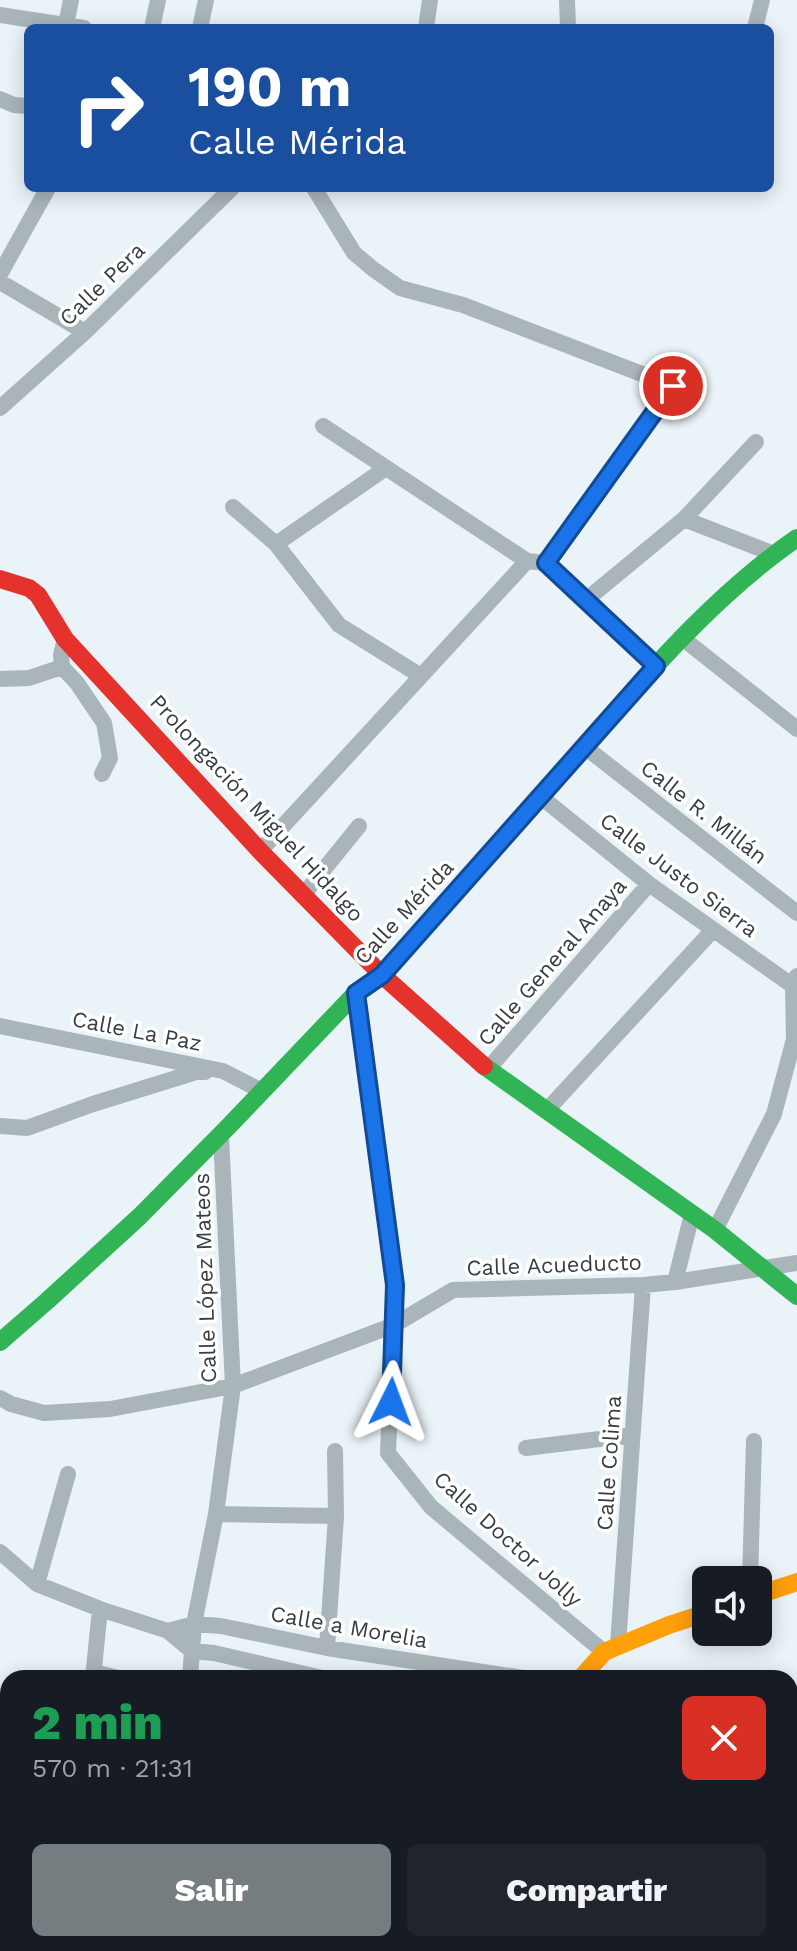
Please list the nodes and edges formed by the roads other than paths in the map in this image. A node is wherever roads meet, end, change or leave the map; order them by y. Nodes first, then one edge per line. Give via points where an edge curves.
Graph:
1 (71, 0) edge
2 (158, 0) edge
3 (206, 0) edge
4 (430, 0) edge
5 (567, 0) edge
6 (762, 0) edge
7 (0, 15) edge
8 (59, 24) edge
9 (66, 24) edge
10 (153, 24) edge
11 (201, 24) edge
12 (427, 24) edge
13 (568, 24) edge
14 (756, 24) edge
15 (0, 99) edge
16 (24, 106) edge
17 (46, 192) edge
18 (228, 192) edge
19 (316, 192) edge
20 (0, 274) edge
21 (0, 282) edge
22 (85, 332) junction
23 (0, 408) edge
24 (323, 426) dead end
25 (756, 442) dead end
26 (386, 468) junction
27 (233, 507) dead end
28 (684, 519) junction
29 (797, 538) edge
30 (276, 544) junction
31 (774, 554) junction
32 (527, 561) junction
33 (546, 563) junction
34 (0, 579) edge
35 (586, 600) junction
36 (681, 637) junction
37 (65, 639) junction
38 (656, 666) junction
39 (62, 667) junction
40 (421, 676) junction
41 (0, 679) edge
42 (797, 729) edge
43 (585, 747) junction
44 (102, 774) dead end
45 (541, 797) junction
46 (359, 826) dead end
47 (260, 851) junction
48 (649, 884) junction
49 (304, 894) junction
50 (797, 913) edge
51 (713, 930) junction
52 (382, 975) junction
53 (795, 981) edge
54 (356, 993) junction
55 (0, 1026) edge
56 (795, 1039) edge
57 (488, 1069) junction
58 (223, 1071) junction
59 (262, 1091) junction
60 (547, 1110) junction
61 (0, 1126) edge
62 (221, 1136) junction
63 (692, 1214) junction
64 (715, 1230) junction
65 (797, 1263) edge
66 (761, 1268) junction
67 (675, 1282) junction
68 (643, 1285) junction
69 (797, 1296) edge
70 (394, 1325) junction
71 (0, 1342) edge
72 (233, 1386) junction
73 (0, 1398) edge
74 (632, 1435) junction
75 (754, 1441) dead end
76 (526, 1448) dead end
77 (335, 1451) dead end
78 (68, 1474) dead end
79 (216, 1514) junction
80 (336, 1516) junction
81 (0, 1552) edge
82 (750, 1566) edge
83 (797, 1582) edge
84 (37, 1584) junction
85 (772, 1590) edge
86 (100, 1609) junction
87 (692, 1618) edge
88 (194, 1624) junction
89 (168, 1631) junction
90 (287, 1639) junction
91 (327, 1648) junction
92 (611, 1649) junction
93 (192, 1651) junction
94 (281, 1668) junction
95 (94, 1670) edge
96 (191, 1670) edge
97 (289, 1670) edge
98 (471, 1670) edge
99 (589, 1670) edge

1 - 9 street
2 - 10 street
3 - 11 street
4 - 12 street
5 - 13 street
6 - 14 street
7 - 8 street
15 - 16 street
17 - 20 street
18 - 22 street, Calle Pera
19 - 33 street via 354,253 400,288 463,305 673,386
21 - 22 street
22 - 23 street, Calle Pera
24 - 26 street
25 - 28 street
26 - 30 street
26 - 32 street
27 - 30 street
28 - 31 street
28 - 35 street
29 - 31 street, Calle Mérida
30 - 40 street via 339,625
31 - 36 street, Calle Mérida
32 - 33 street
32 - 40 street
33 - 35 street
34 - 37 street, Prolongación Miguel Hidalgo via 38,595
35 - 38 street
36 - 38 street, Calle Mérida
36 - 42 street
37 - 39 street
37 - 47 street, Prolongación Miguel Hidalgo
38 - 43 street, Calle Mérida
39 - 41 street via 29,678
39 - 44 street via 104,723 110,758
40 - 47 street
43 - 45 street, Calle Mérida
43 - 50 street, Calle R. Millán
45 - 48 street, Calle Justo Sierra
45 - 52 street, Calle Mérida
46 - 49 street
47 - 49 street, Prolongación Miguel Hidalgo
48 - 51 street, Calle Justo Sierra
48 - 57 street, Calle General Anaya
49 - 52 street, Prolongación Miguel Hidalgo
51 - 53 street, Calle Justo Sierra
51 - 60 street
52 - 54 street, Calle Mérida
52 - 57 street, Prolongación Miguel Hidalgo
53 - 56 street
54 - 59 street, Calle Mérida
54 - 70 street via 395,1285
55 - 58 street, Calle La Paz
56 - 64 street via 774,1114
57 - 60 street, Prolongación Miguel Hidalgo
58 - 59 street, Calle La Paz
58 - 61 street via 196,1072 27,1128
59 - 62 street, Calle Mérida
60 - 63 street, Prolongación Miguel Hidalgo
62 - 71 street, Calle Mérida
62 - 72 street, Calle López Mateos
63 - 64 street, Prolongación Miguel Hidalgo
63 - 67 street
64 - 66 street, Prolongación Miguel Hidalgo
65 - 66 street, Calle Acueducto
66 - 67 street, Calle Acueducto
66 - 69 street, Prolongación Miguel Hidalgo
67 - 68 street, Calle Acueducto
68 - 70 street, Calle Acueducto via 453,1290
68 - 74 street, Calle Colima
70 - 72 street, Calle Acueducto
70 - 92 street, Calle Doctor Jolly via 388,1453 431,1507
72 - 73 street, Calle Acueducto via 110,1409 44,1413
72 - 79 street, Calle López Mateos
74 - 76 street
74 - 92 street, Calle Colima
75 - 82 street
77 - 80 street
78 - 84 street
79 - 80 street
79 - 88 street, Calle López Mateos
80 - 91 street
81 - 84 street
83 - 85 street
84 - 86 street
86 - 89 street
86 - 95 street
87 - 92 street
88 - 89 street, Calle a Morelia
88 - 90 street, Calle a Morelia
88 - 93 street, Calle López Mateos
89 - 93 street
90 - 91 street, Calle a Morelia
90 - 94 street
91 - 98 street, Calle a Morelia
92 - 99 street
93 - 94 street
93 - 96 street, Calle López Mateos
94 - 97 street

